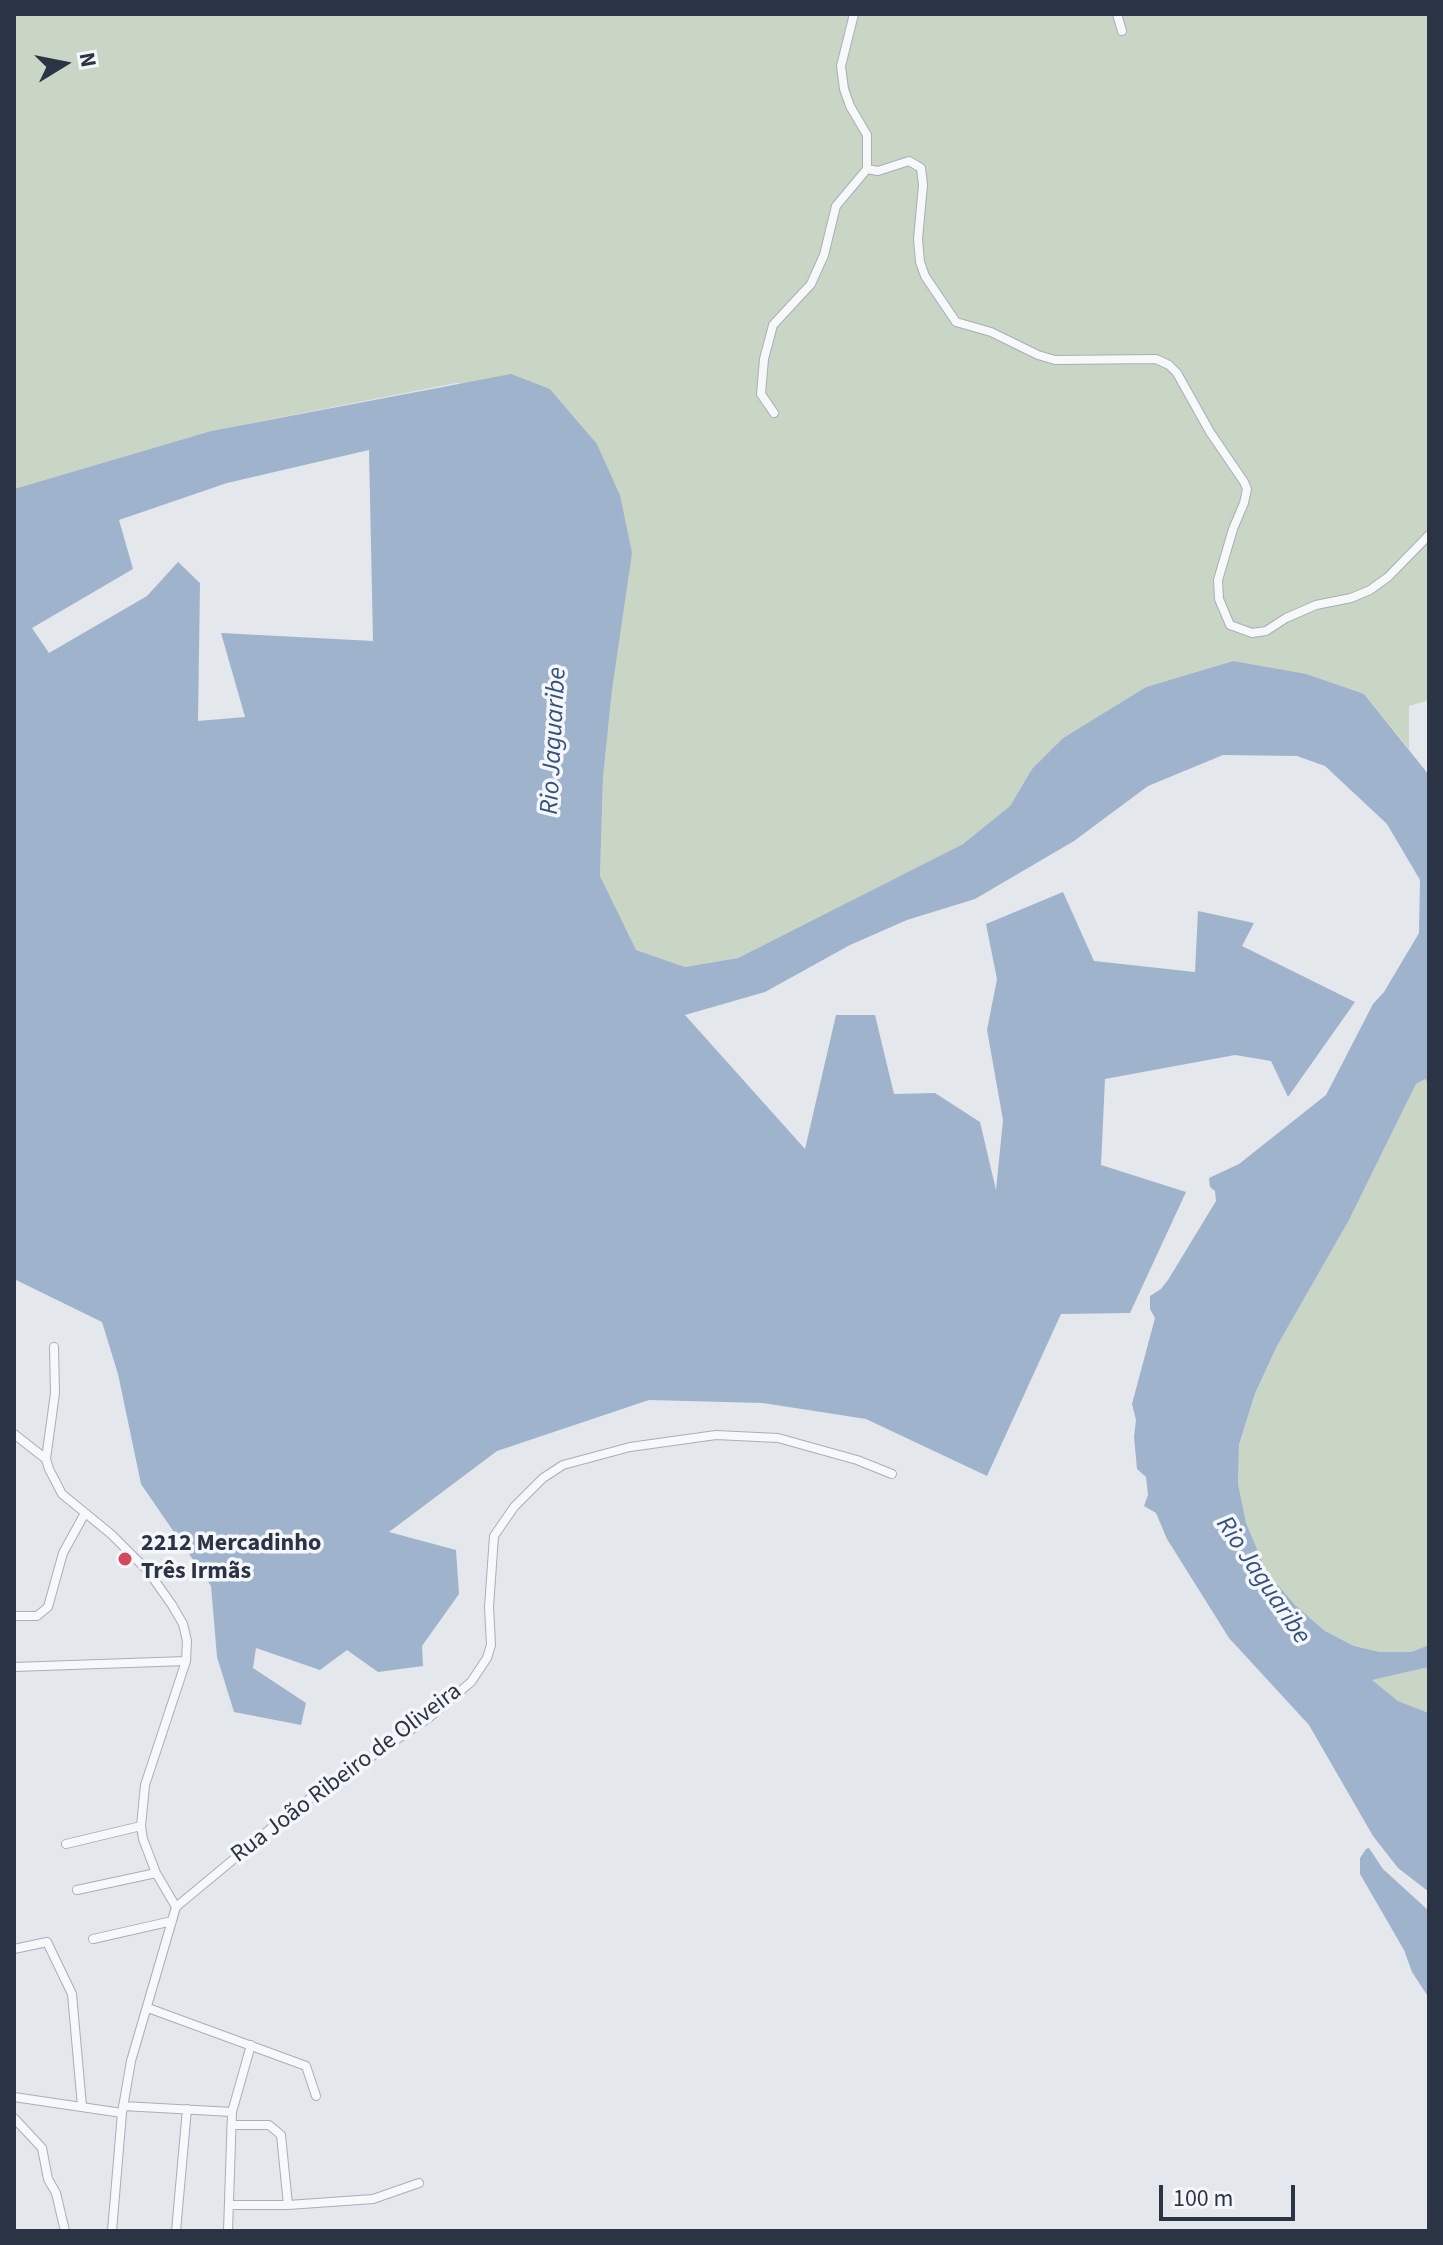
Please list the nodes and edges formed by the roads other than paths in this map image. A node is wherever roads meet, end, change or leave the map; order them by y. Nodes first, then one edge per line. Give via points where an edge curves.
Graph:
1 (854, 14) edge
2 (1117, 14) edge
3 (1122, 31) dead end
4 (867, 169) junction
5 (774, 413) dead end
6 (1429, 535) edge
7 (54, 1347) dead end
8 (14, 1434) edge
9 (46, 1459) junction
10 (892, 1474) dead end
11 (85, 1513) junction
12 (14, 1616) edge
13 (186, 1661) junction
14 (14, 1667) edge
15 (141, 1826) junction
16 (66, 1844) dead end
17 (156, 1873) junction
18 (77, 1890) dead end
19 (176, 1907) junction
20 (172, 1921) junction
21 (93, 1939) dead end
22 (14, 1949) edge
23 (148, 2008) junction
24 (251, 2045) junction
25 (316, 2096) dead end
26 (14, 2097) edge
27 (82, 2106) junction
28 (187, 2109) junction
29 (122, 2110) junction
30 (232, 2112) junction
31 (14, 2118) edge
32 (232, 2125) junction
33 (419, 2183) dead end
34 (231, 2205) junction
35 (288, 2205) junction
36 (65, 2231) edge
37 (112, 2231) edge
38 (176, 2231) edge
39 (228, 2231) edge

1 - 4 street via 841,66 850,106 867,135
2 - 3 street
4 - 5 street via 836,206 811,284 773,325 761,394
4 - 6 street via 878,171 909,161 921,168 920,262 956,322 1055,360 1156,359 1177,373 1247,489 1218,580 1230,625 1252,633 1266,631 1316,605 1370,590
7 - 9 street via 55,1393
8 - 9 street
9 - 11 street via 62,1494
10 - 19 street, Rua João Ribeiro de Oliveira via 778,1438 716,1435 630,1447 563,1465 514,1507 494,1536 491,1645 471,1682 431,1716 293,1810
11 - 12 street via 63,1553 48,1607 37,1616
11 - 13 street via 134,1555 172,1605 183,1624
13 - 14 street
13 - 15 street via 145,1785
15 - 16 street
15 - 17 street
17 - 18 street
17 - 19 street
19 - 20 street
20 - 21 street
20 - 23 street
22 - 27 street via 47,1942 72,1994
23 - 24 street
23 - 29 street
24 - 25 street via 306,2066
24 - 30 street
26 - 27 street
27 - 29 street
28 - 29 street
28 - 30 street
28 - 38 street
29 - 37 street
30 - 32 street
31 - 36 street via 42,2148
32 - 34 street
32 - 35 street via 269,2125 281,2135
33 - 35 street via 373,2199
34 - 35 street
34 - 39 street

